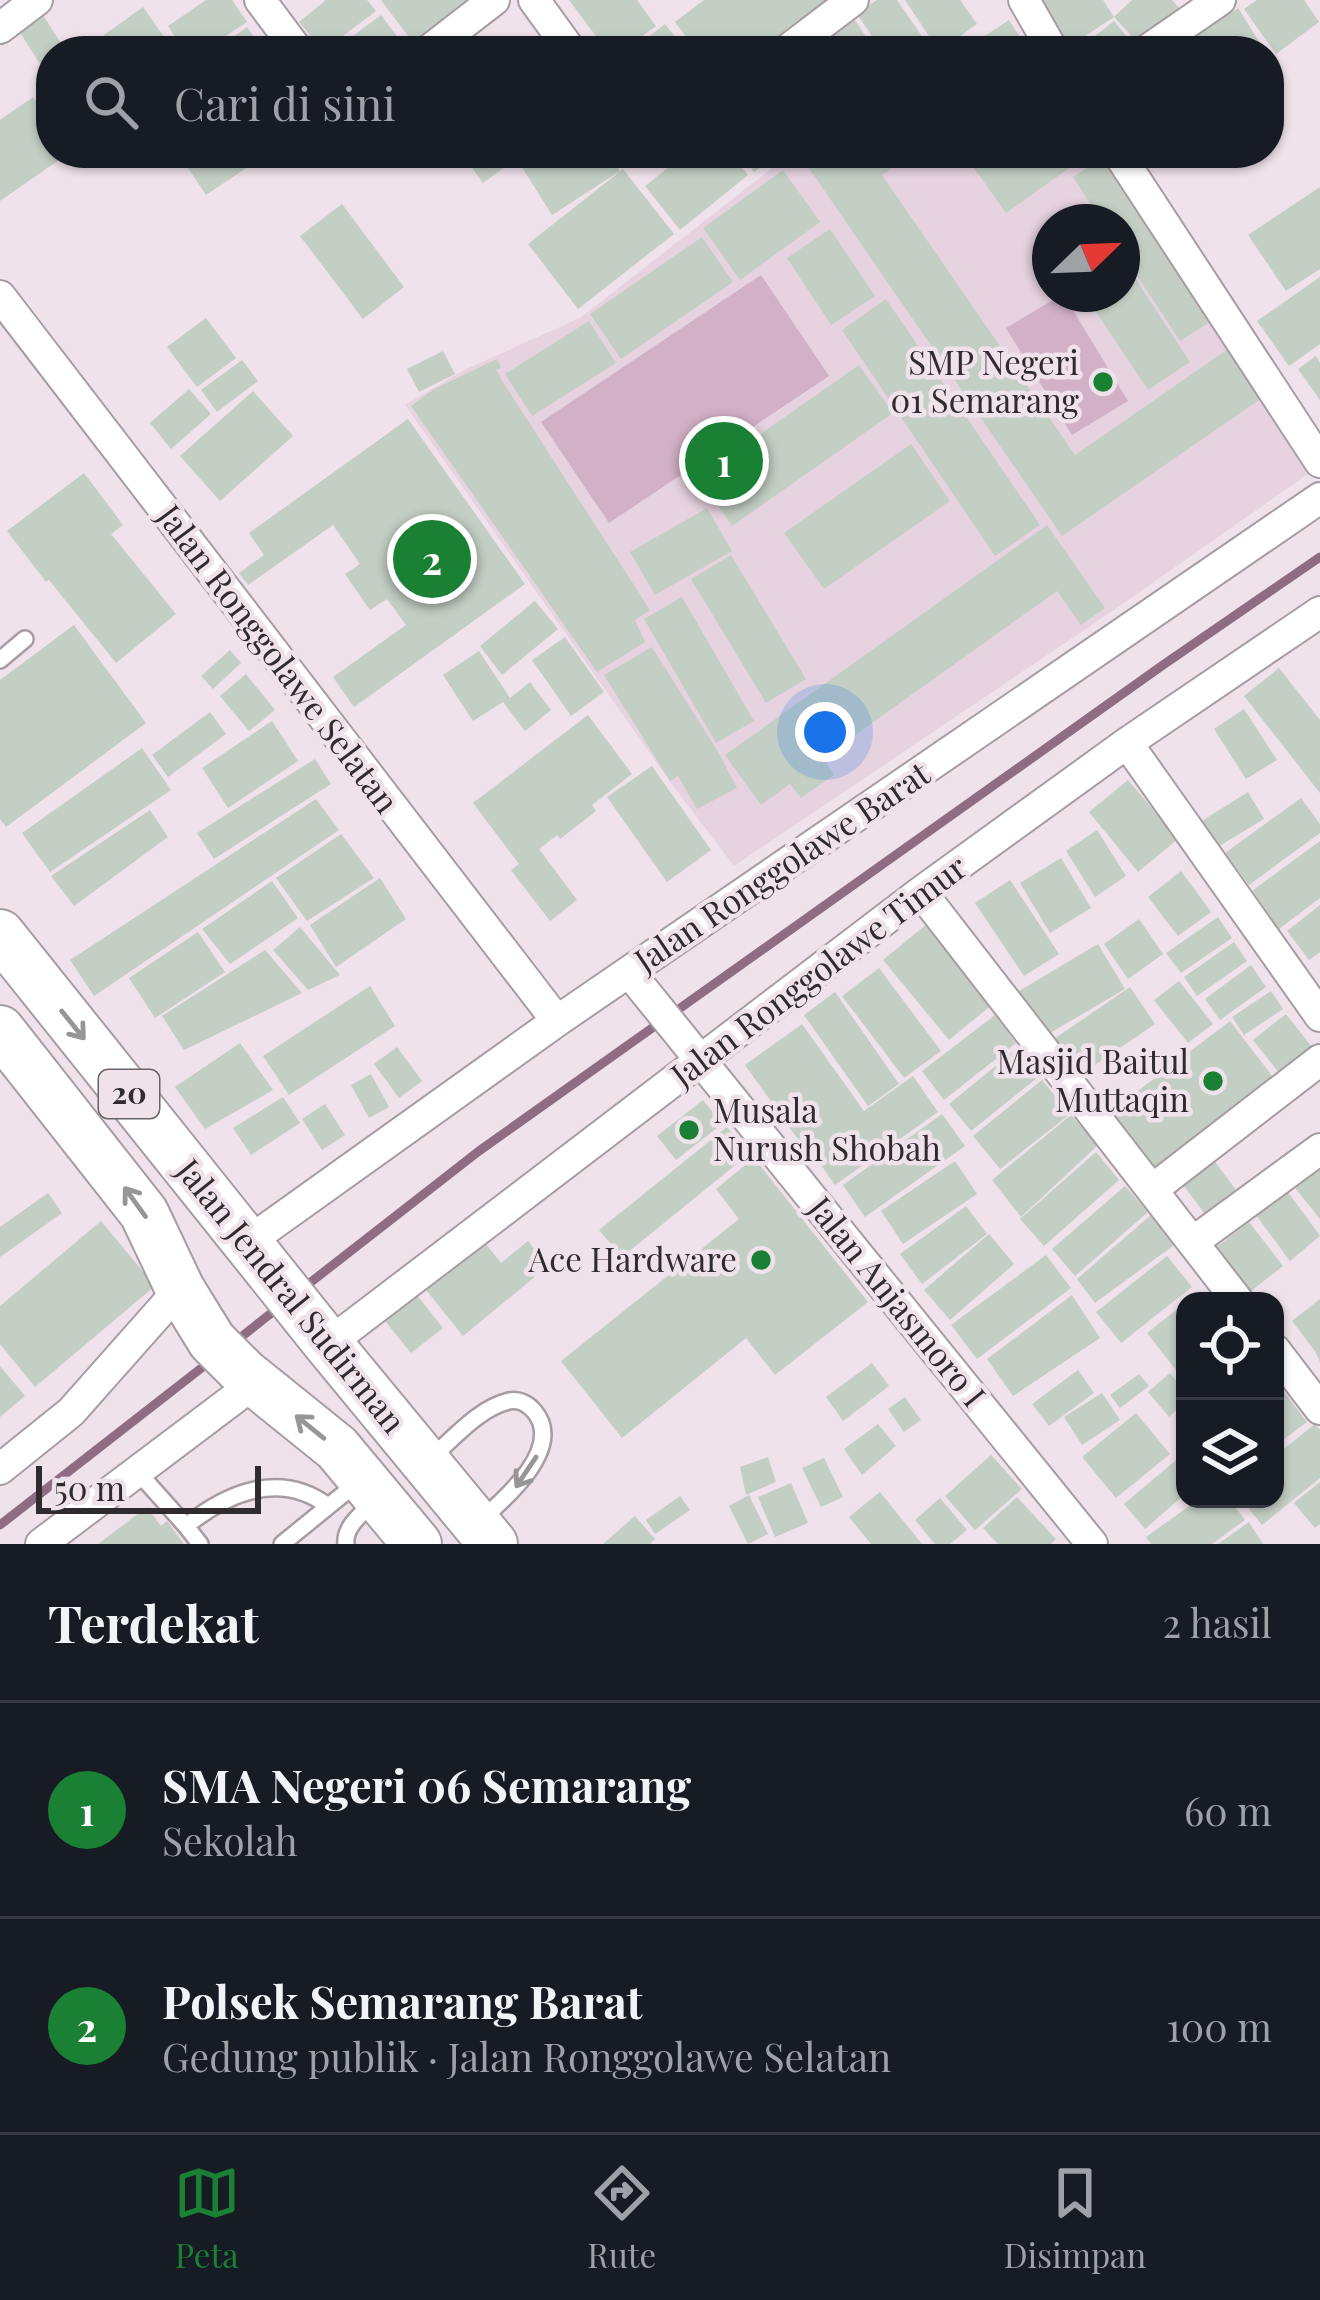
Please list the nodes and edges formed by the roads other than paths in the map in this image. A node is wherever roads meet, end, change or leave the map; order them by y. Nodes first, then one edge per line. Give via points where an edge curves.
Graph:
1 (37, 0) edge
2 (260, 0) edge
3 (494, 0) edge
4 (534, 0) edge
5 (854, 0) edge
6 (1024, 0) edge
7 (1220, 0) edge
8 (0, 28) edge
9 (287, 36) edge
10 (447, 36) edge
11 (560, 36) edge
12 (806, 36) edge
13 (1044, 36) edge
14 (1168, 36) edge
15 (1128, 168) edge
16 (0, 296) edge
17 (1320, 462) edge
18 (1320, 499) edge
19 (1320, 612) edge
20 (25, 639) dead end
21 (0, 660) edge
22 (1127, 743) junction
23 (921, 892) junction
24 (0, 934) edge
25 (635, 979) junction
26 (1320, 1016) edge
27 (557, 1022) junction
28 (0, 1030) edge
29 (694, 1052) junction
30 (1320, 1060) edge
31 (1320, 1149) edge
32 (1153, 1189) junction
33 (1193, 1242) junction
34 (253, 1248) junction
35 (1231, 1292) edge
36 (186, 1297) junction
37 (318, 1331) junction
38 (1284, 1362) edge
39 (250, 1378) junction
40 (1320, 1408) edge
41 (425, 1463) junction
42 (0, 1469) edge
43 (137, 1471) junction
44 (357, 1493) junction
45 (186, 1526) junction
46 (484, 1534) edge
47 (41, 1544) edge
48 (200, 1544) edge
49 (282, 1544) edge
50 (346, 1544) edge
51 (417, 1544) edge
52 (1092, 1544) edge

1 - 8 street
2 - 9 street
3 - 10 street
4 - 11 street
5 - 12 street
6 - 13 street
7 - 14 street
15 - 17 street
16 - 27 street, Jalan Ronggolawe Selatan
18 - 25 street, Jalan Ronggolawe Barat
19 - 22 street, Jalan Ronggolawe Timur
20 - 21 lane
22 - 23 street, Jalan Ronggolawe Timur
22 - 26 street
23 - 29 street, Jalan Ronggolawe Timur
23 - 32 street
24 -> 34 highway, Jalan Jendral Sudirman / 20
25 - 27 street, Jalan Ronggolawe Barat
25 - 29 street, Jalan Anjasmoro I
27 - 34 street, Jalan Ronggolawe Barat
36 -> 28 highway, Jalan Jendral Sudirman / 20 via 144,1213
29 - 37 street, Jalan Ronggolawe Timur
29 - 52 street, Jalan Anjasmoro I
30 - 32 street
31 - 33 street
32 - 33 street
33 - 35 street
34 - 37 highway, Jalan Jendral Sudirman / 20
36 - 39 highway, Jalan Jendral Sudirman / 20 via 212,1341
36 - 42 street via 71,1412
37 - 41 highway, Jalan Jendral Sudirman / 20
38 - 40 street
39 - 43 street
44 -> 39 highway, Jalan Jendral Sudirman / 20 via 337,1448
41 - 46 highway, Jalan Jendral Sudirman / 20
41 -> 46 lane via 505,1402 534,1410 543,1430 537,1456
43 - 45 lane
43 - 47 street
44 - 45 lane via 264,1488
44 - 49 lane
44 - 50 lane
44 - 51 highway, Jalan Jendral Sudirman / 20
45 - 48 lane

